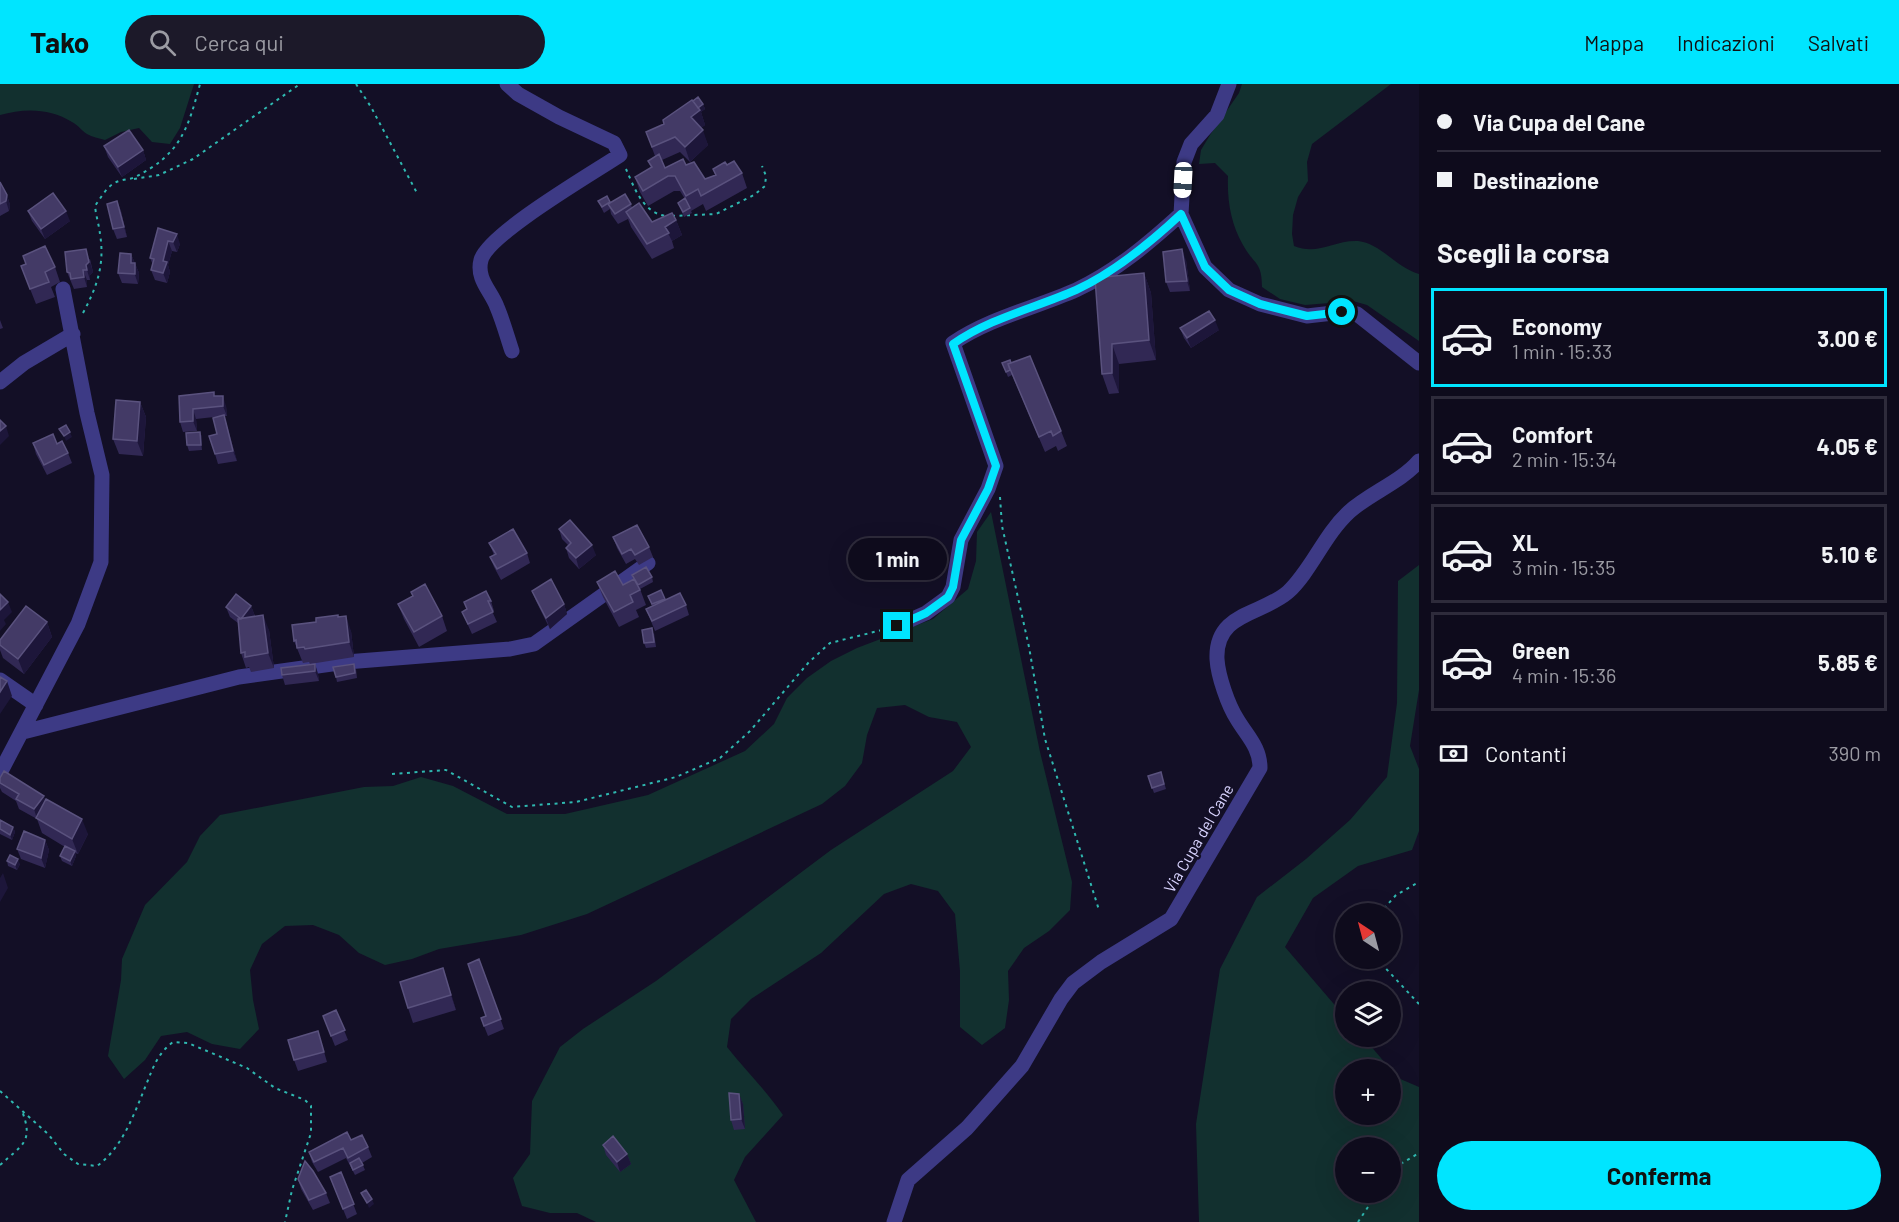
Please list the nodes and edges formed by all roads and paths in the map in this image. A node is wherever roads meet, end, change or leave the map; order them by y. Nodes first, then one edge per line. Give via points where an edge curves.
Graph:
1 (200, 84) edge
2 (300, 84) edge
3 (356, 84) edge
4 (507, 84) edge
5 (1229, 84) edge
6 (620, 155) junction
7 (762, 166) dead end
8 (122, 180) junction
9 (417, 193) dead end
10 (1181, 214) junction
11 (63, 289) dead end
12 (73, 334) junction
13 (512, 351) dead end
14 (1419, 363) edge
15 (0, 382) edge
16 (1419, 461) edge
17 (996, 466) junction
18 (648, 563) dead end
19 (897, 626) joint
20 (0, 680) edge
21 (36, 705) junction
22 (23, 732) junction
23 (0, 773) edge
24 (392, 774) dead end
25 (1419, 882) edge
26 (1389, 903) edge
27 (1099, 910) dead end
28 (1386, 969) edge
29 (1419, 1004) edge
30 (0, 1091) edge
31 (21, 1108) junction
32 (1419, 1153) edge
33 (1401, 1164) edge
34 (0, 1165) edge
35 (1371, 1203) edge
36 (285, 1222) edge
37 (894, 1222) edge
38 (1358, 1222) edge

1 - 8 path via 181,140 164,159 134,178
2 - 8 path via 193,159 159,175
3 - 9 path
4 - 6 street via 518,94 614,143
5 - 10 street via 1217,115 1191,144 1184,162
6 - 7 path via 646,207 661,215 684,217 716,214 754,195 765,186
6 - 13 street via 495,239 481,260 482,282 496,304
8 - 12 path via 112,184 95,206 101,247 99,272 96,287
10 - 14 street via 1205,267 1229,290 1260,304 1307,316 1357,314
10 - 17 street via 1103,275 974,329 953,344
11 - 12 street
12 - 15 street
12 - 21 street via 102,475 101,562 78,624
16 - 37 street, Via Cupa del Cane via 1349,512 1285,594 1244,615 1219,640 1219,674 1236,718 1260,755 1260,768 1171,919 1073,983 1022,1066 967,1128 908,1180
17 - 19 street via 961,540 948,597 926,613
17 - 27 path via 1002,526 1044,738
18 - 22 street via 534,644 346,662 239,677
19 - 24 path via 830,643 750,731 720,758 676,777 576,802 512,807 446,770
20 - 21 street
21 - 22 street
22 - 23 street
25 - 26 path
28 - 29 path
30 - 31 path
31 - 34 path via 28,1131 26,1141
31 - 36 path via 64,1154 78,1164 97,1166 116,1147 133,1117 157,1057 173,1042 188,1043 247,1068 311,1106 311,1133
32 - 33 path
35 - 38 path

